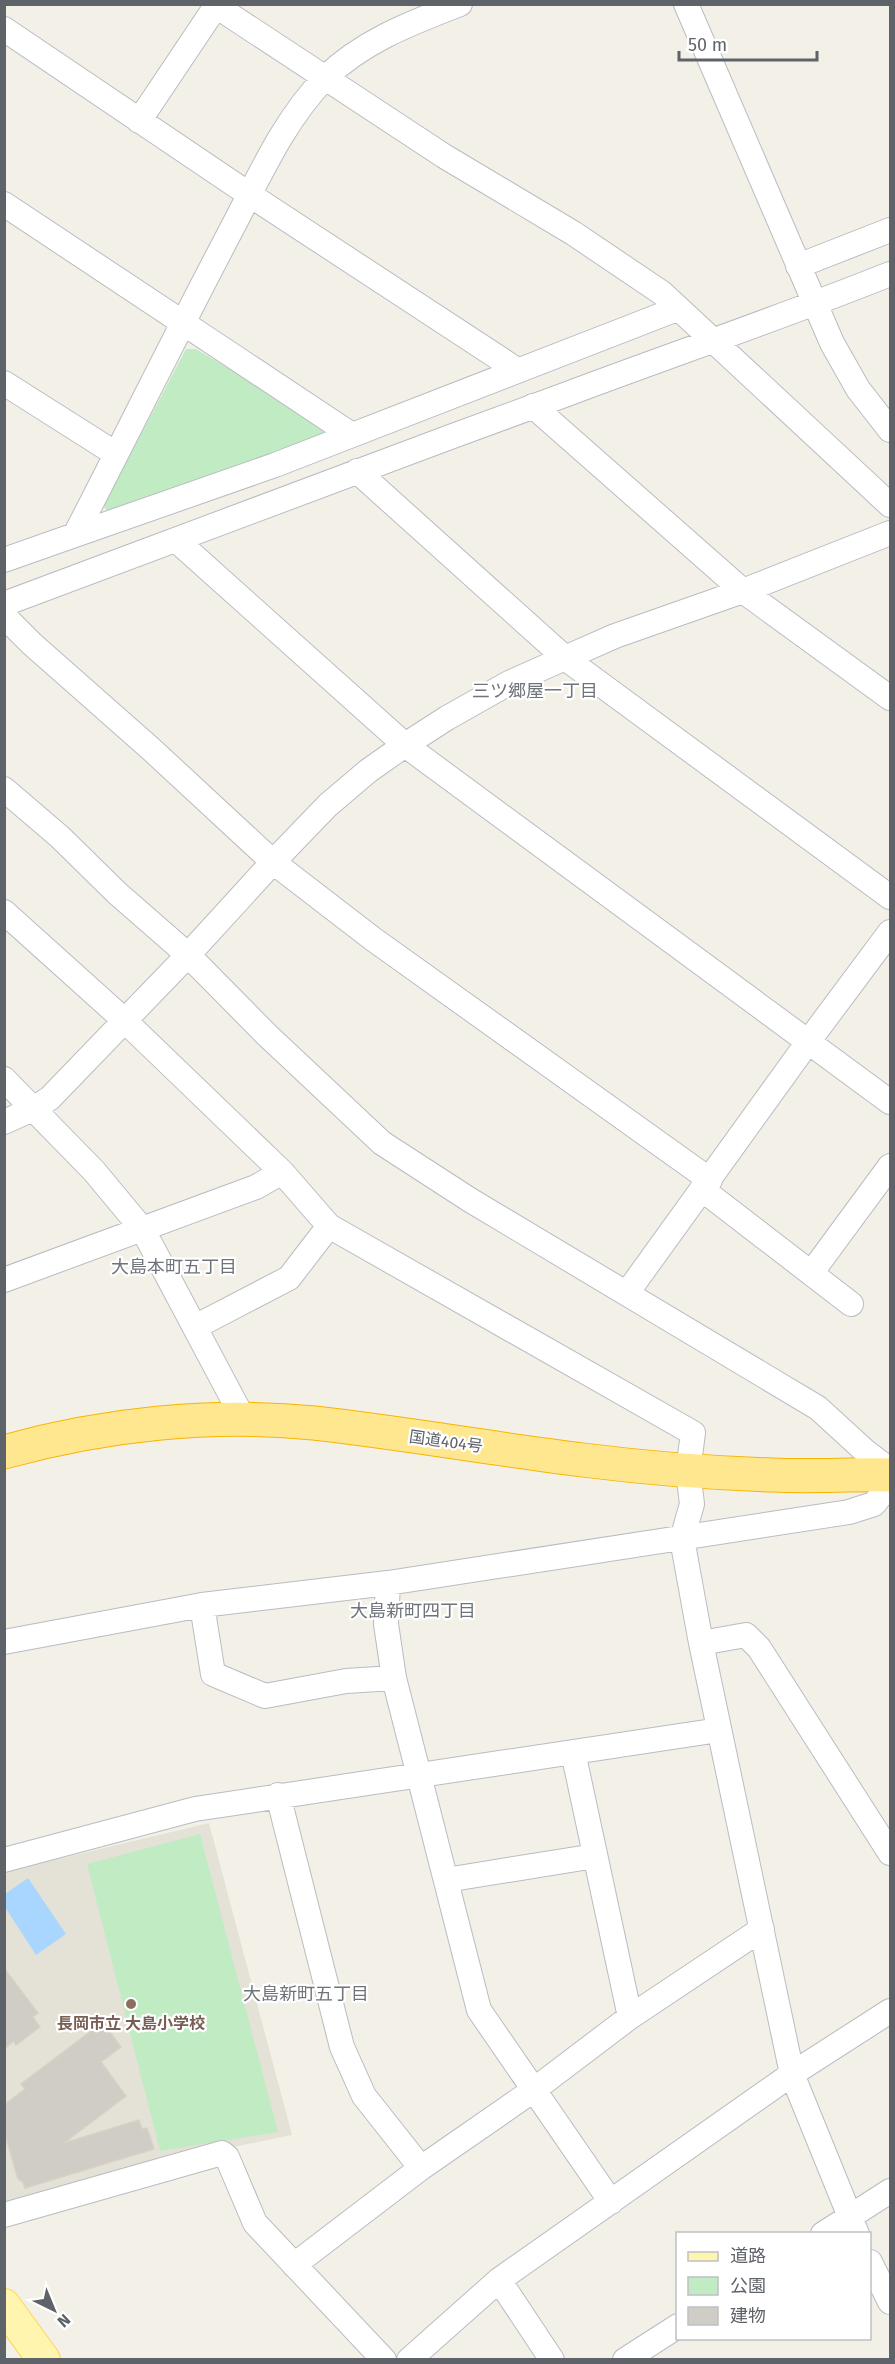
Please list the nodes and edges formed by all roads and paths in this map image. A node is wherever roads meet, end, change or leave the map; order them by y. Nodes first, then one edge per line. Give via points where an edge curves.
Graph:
1 (460, 4) edge
2 (686, 4) edge
3 (215, 5) edge
4 (407, 14) edge
5 (4, 29) edge
6 (325, 78) junction
7 (140, 121) junction
8 (250, 195) junction
9 (4, 204) edge
10 (891, 230) edge
11 (798, 266) junction
12 (891, 274) edge
13 (814, 305) junction
14 (677, 309) junction
15 (183, 323) junction
16 (712, 340) junction
17 (517, 370) junction
18 (4, 383) edge
19 (881, 402) edge
20 (533, 406) junction
21 (891, 430) edge
22 (352, 435) junction
23 (116, 454) junction
24 (357, 471) junction
25 (891, 505) edge
26 (891, 533) edge
27 (75, 535) junction
28 (176, 540) junction
29 (4, 560) edge
30 (743, 591) junction
31 (4, 604) edge
32 (4, 616) edge
33 (565, 658) junction
34 (891, 698) edge
35 (405, 745) junction
36 (4, 789) edge
37 (273, 862) junction
38 (891, 897) edge
39 (4, 912) edge
40 (891, 932) edge
41 (188, 955) junction
42 (124, 1020) junction
43 (808, 1042) junction
44 (4, 1079) edge
45 (891, 1102) edge
46 (35, 1108) junction
47 (4, 1122) edge
48 (891, 1166) edge
49 (282, 1172) junction
50 (706, 1185) junction
51 (329, 1226) junction
52 (143, 1230) junction
53 (812, 1272) junction
54 (4, 1280) edge
55 (627, 1293) junction
56 (851, 1304) dead end
57 (195, 1327) junction
58 (244, 1420) junction
59 (4, 1452) edge
60 (891, 1470) edge
61 (688, 1471) junction
62 (891, 1475) edge
63 (891, 1484) edge
64 (682, 1539) junction
65 (388, 1583) junction
66 (202, 1605) junction
67 (4, 1642) edge
68 (701, 1643) junction
69 (394, 1678) junction
70 (719, 1730) junction
71 (573, 1752) junction
72 (419, 1776) junction
73 (278, 1795) junction
74 (891, 1853) edge
75 (595, 1856) junction
76 (4, 1860) edge
77 (447, 1880) junction
78 (762, 1929) junction
79 (891, 2011) edge
80 (630, 2017) junction
81 (792, 2074) junction
82 (535, 2089) junction
83 (421, 2169) junction
84 (891, 2191) edge
85 (611, 2202) junction
86 (4, 2215) edge
87 (853, 2225) edge
88 (830, 2232) edge
89 (871, 2264) edge
90 (294, 2265) junction
91 (499, 2280) junction
92 (891, 2302) edge
93 (4, 2305) edge
94 (676, 2327) edge
95 (44, 2360) edge
96 (384, 2360) edge
97 (409, 2360) edge
98 (552, 2360) edge
99 (625, 2360) edge

1 - 4 street
2 - 11 street
3 - 6 street
3 - 7 street
4 - 6 street
5 - 7 street
6 - 8 street via 289,123
6 - 14 street via 444,156 573,233 654,287
7 - 8 street
8 - 15 street
8 - 17 street
9 - 15 street
10 - 11 street
11 - 13 street
12 - 13 street
13 - 16 street
13 - 19 street via 845,370
14 - 16 street
14 - 17 street
15 - 22 street
15 - 23 street
16 - 20 street
16 - 25 street
17 - 22 street
18 - 23 street
19 - 21 street
20 - 24 street
20 - 30 street
22 - 27 street
23 - 27 street
24 - 28 street
24 - 33 street
26 - 30 street
27 - 29 street
28 - 31 street
28 - 35 street
30 - 33 street
30 - 34 street
32 - 37 street
33 - 35 street via 509,683
33 - 38 street
35 - 37 street via 328,805
35 - 43 street
36 - 41 street
37 - 41 street
37 - 50 street
39 - 42 street
40 - 43 street
41 - 42 street
41 - 55 street via 382,1143 412,1165
42 - 46 street via 50,1098
42 - 49 street
43 - 45 street
43 - 50 street
44 - 46 street
46 - 47 street
46 - 52 street
48 - 53 street
49 - 51 street
49 - 52 street via 256,1187
50 - 53 street
50 - 55 street
51 - 57 street via 289,1278
51 - 61 street via 693,1433
52 - 54 street
52 - 57 street
53 - 56 street
55 - 60 street via 818,1408
57 - 58 street
58 - 59 highway, 国道404号 via 165,1422 89,1432
58 - 61 highway, 国道404号 via 313,1423
61 - 62 highway, 国道404号
61 - 64 street via 692,1504
63 - 64 street via 874,1504 849,1512
64 - 65 street
64 - 68 street
65 - 66 street
65 - 69 street via 386,1624
66 - 67 street
66 - 69 street via 213,1674 265,1695 346,1681
68 - 70 street
68 - 74 street via 746,1635 759,1648
69 - 72 street
70 - 71 street
70 - 78 street
71 - 72 street
71 - 75 street
72 - 73 street
72 - 77 street
73 - 76 street via 195,1809
73 - 83 street via 342,2047 364,2096
75 - 77 street
75 - 80 street
77 - 82 street via 479,2010
78 - 80 street
78 - 81 street
79 - 81 street
80 - 82 street
81 - 85 street
81 - 87 street
82 - 83 street
82 - 85 street
83 - 90 street
84 - 87 street
85 - 91 street
86 - 90 street via 222,2153 255,2223
87 - 88 street
89 - 92 street
90 - 96 street
91 - 97 street
91 - 98 street
93 - 95 main road
94 - 99 street

